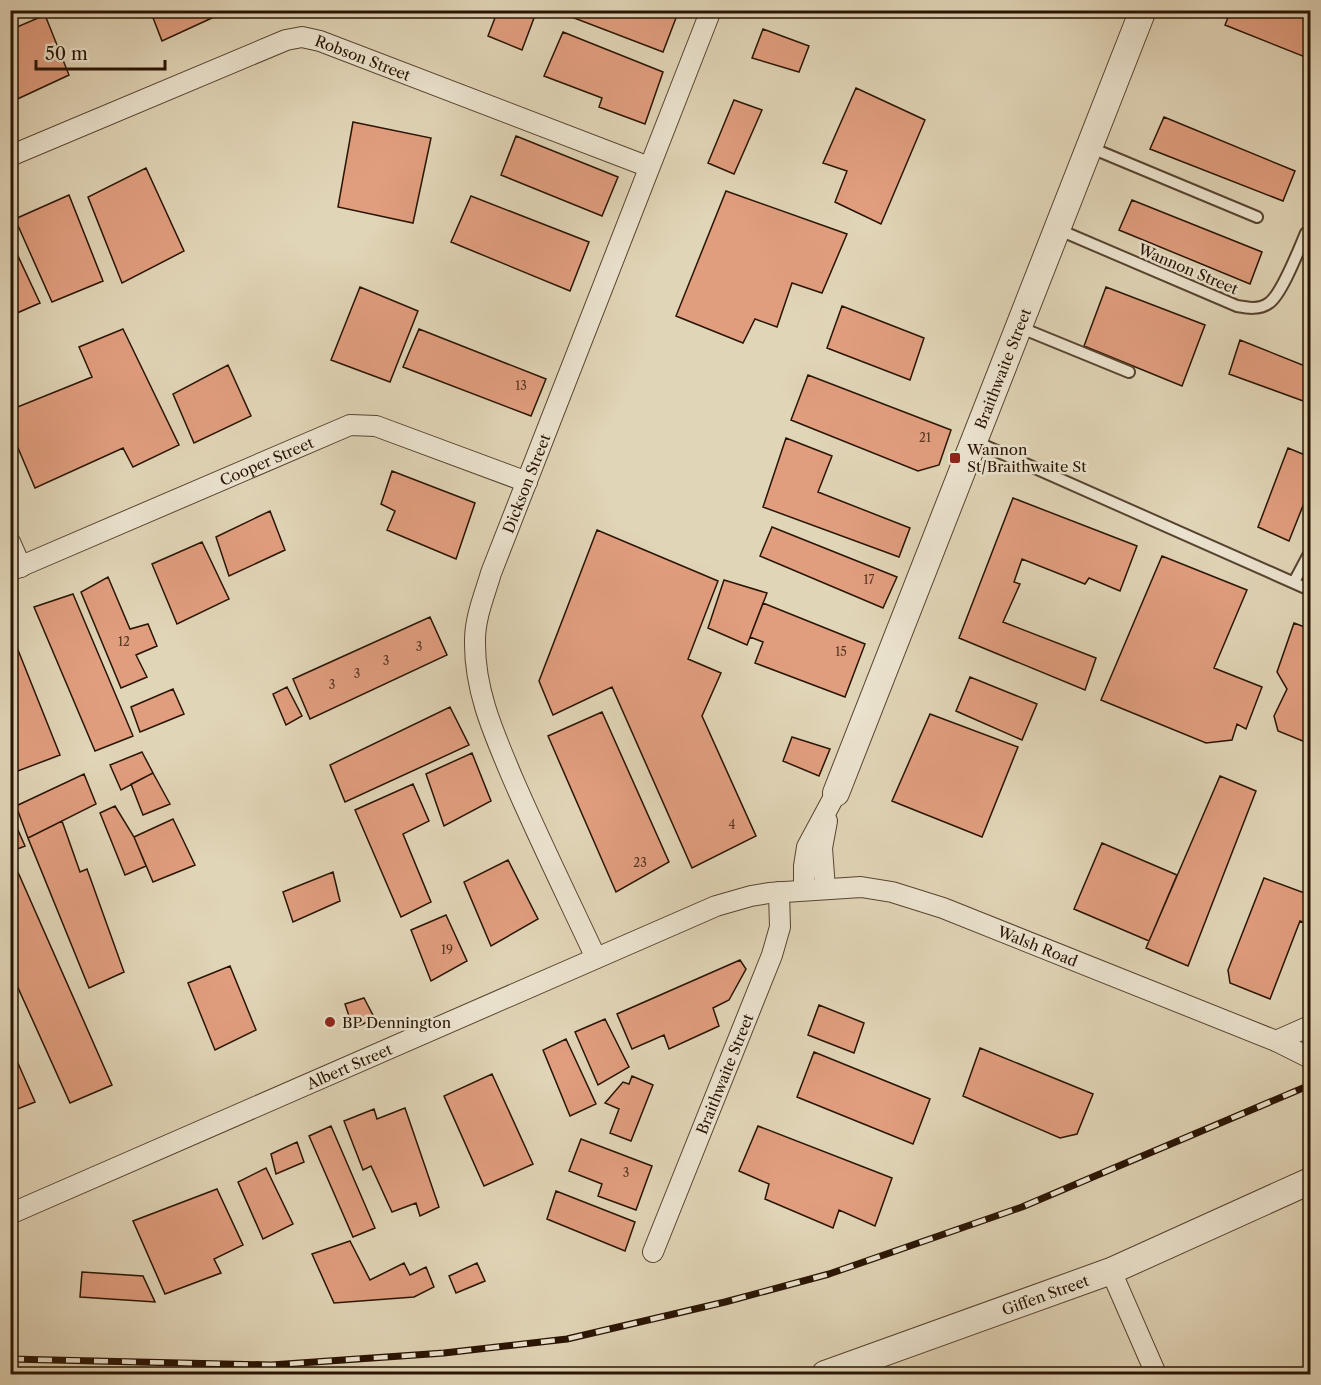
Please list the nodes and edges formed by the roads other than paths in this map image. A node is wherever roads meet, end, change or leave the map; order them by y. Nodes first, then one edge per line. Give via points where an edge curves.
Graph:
1 (711, 10) edge
2 (1143, 10) edge
3 (1089, 147) junction
4 (10, 156) edge
5 (649, 167) junction
6 (1257, 217) dead end
7 (1057, 229) junction
8 (1306, 232) dead end
9 (1019, 327) junction
10 (1129, 372) dead end
11 (974, 441) junction
12 (527, 482) junction
13 (10, 542) edge
14 (1311, 552) edge
15 (16, 569) edge
16 (1294, 582) junction
17 (1311, 590) edge
18 (836, 793) junction
19 (825, 889) junction
20 (792, 891) junction
21 (596, 958) junction
22 (1311, 1026) edge
23 (1276, 1041) junction
24 (1311, 1058) edge
25 (1311, 1181) edge
26 (1311, 1189) edge
27 (1261, 1205) junction
28 (10, 1214) edge
29 (653, 1252) dead end
30 (1112, 1271) junction
31 (825, 1374) edge
32 (1156, 1374) edge

1 - 5 street, Dickson Street
2 - 3 street, Braithwaite Street
3 - 6 lane
3 - 7 street, Braithwaite Street
4 - 5 street, Robson Street via 286,40 302,37
5 - 12 street, Dickson Street
7 - 8 lane, Wannon Street via 1249,308 1270,303 1278,294
7 - 9 street, Braithwaite Street
9 - 10 lane
9 - 11 street, Braithwaite Street
11 - 16 lane
11 - 18 street, Braithwaite Street
12 - 15 street, Cooper Street via 376,426 350,425
12 - 21 street, Dickson Street via 480,610 474,637 476,667 485,712
13 - 15 street
14 - 16 lane
16 - 17 lane
18 - 19 street, Braithwaite Street via 822,848
18 - 20 street, Braithwaite Street via 807,848 804,866
19 - 20 street, Walsh Road
19 - 23 street, Walsh Road via 861,886 943,908
20 - 21 street, Albert Street via 751,896 716,906
20 - 29 street, Braithwaite Street via 772,955
21 - 28 street, Albert Street
22 - 23 street
23 - 24 street, Walsh Road
25 - 27 street, Giffen Street
26 - 27 street, Giffen Street
27 - 30 street, Giffen Street
30 - 31 street, Giffen Street
30 - 32 street

